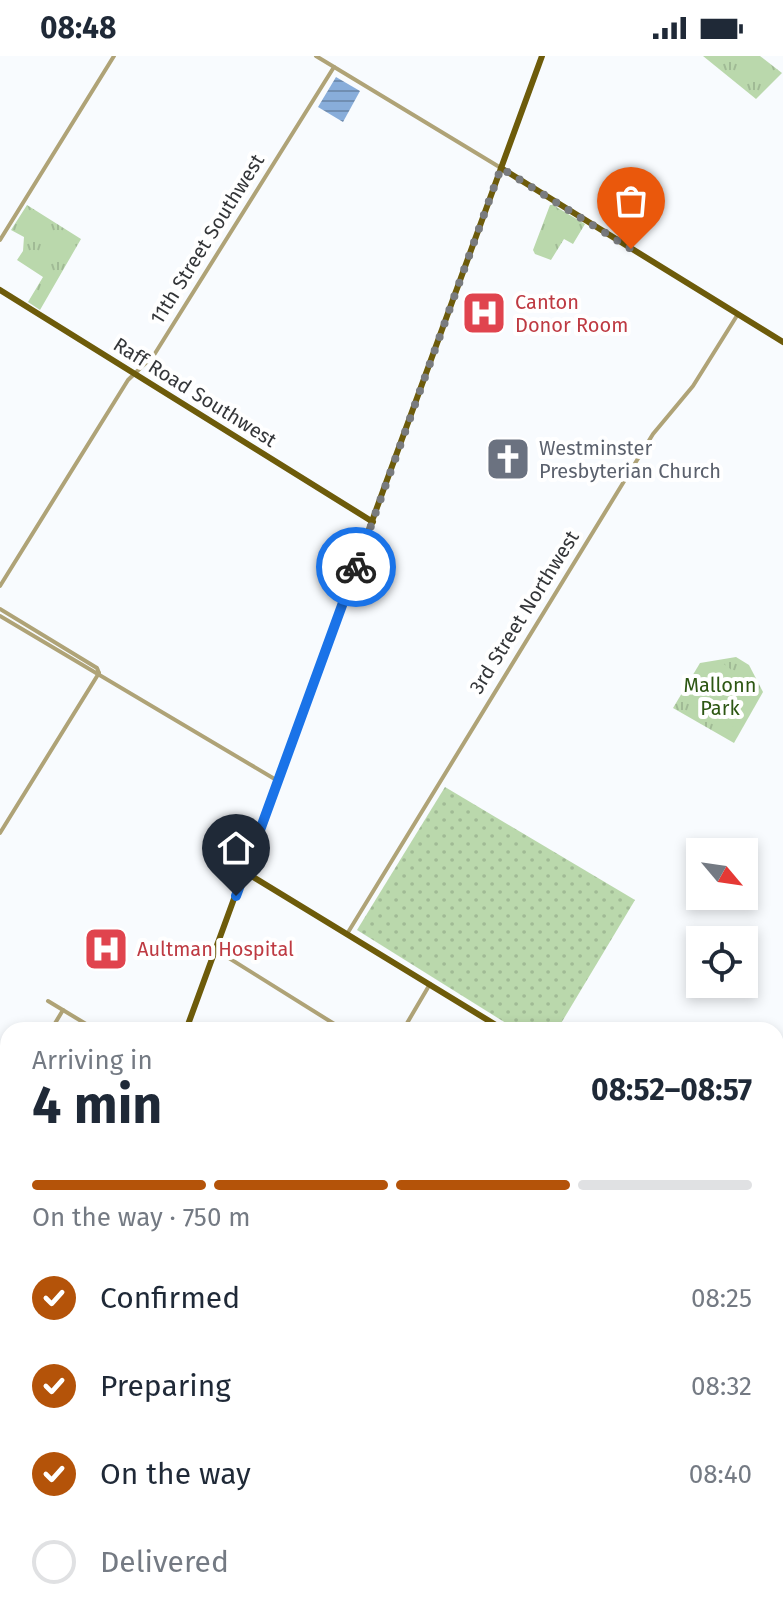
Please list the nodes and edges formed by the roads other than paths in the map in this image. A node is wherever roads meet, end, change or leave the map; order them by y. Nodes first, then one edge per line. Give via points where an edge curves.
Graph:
1 (114, 56) edge
2 (316, 56) edge
3 (542, 56) edge
4 (334, 67) junction
5 (501, 168) junction
6 (0, 240) edge
7 (0, 290) edge
8 (738, 314) junction
9 (783, 342) edge
10 (134, 373) junction
11 (373, 522) junction
12 (0, 586) edge
13 (0, 609) edge
14 (0, 616) edge
15 (99, 673) junction
16 (278, 781) junction
17 (0, 833) edge
18 (245, 872) junction
19 (347, 934) junction
20 (216, 950) junction
21 (430, 984) junction
22 (48, 1001) dead end
23 (63, 1010) junction
24 (56, 1022) edge
25 (83, 1022) edge
26 (189, 1022) edge
27 (331, 1022) edge
28 (408, 1022) edge
29 (491, 1022) edge

1 - 6 street
2 - 4 street
3 - 5 main road
4 - 5 street
4 - 10 street, 11th Street Southwest via 154,355
5 - 8 main road
5 - 11 main road
7 - 10 main road, Raff Road Southwest
8 - 9 main road
8 - 19 street, 3rd Street Northwest via 693,386 653,434
10 - 11 main road, Raff Road Southwest
10 - 12 street, 11th Street Southwest
11 - 16 main road
13 - 15 street
14 - 15 street
15 - 16 street
15 - 17 street
16 - 18 main road
18 - 19 main road
18 - 20 main road
19 - 21 main road
20 - 26 main road
20 - 27 street
21 - 28 street
21 - 29 main road
22 - 23 street
23 - 24 street
23 - 25 street

